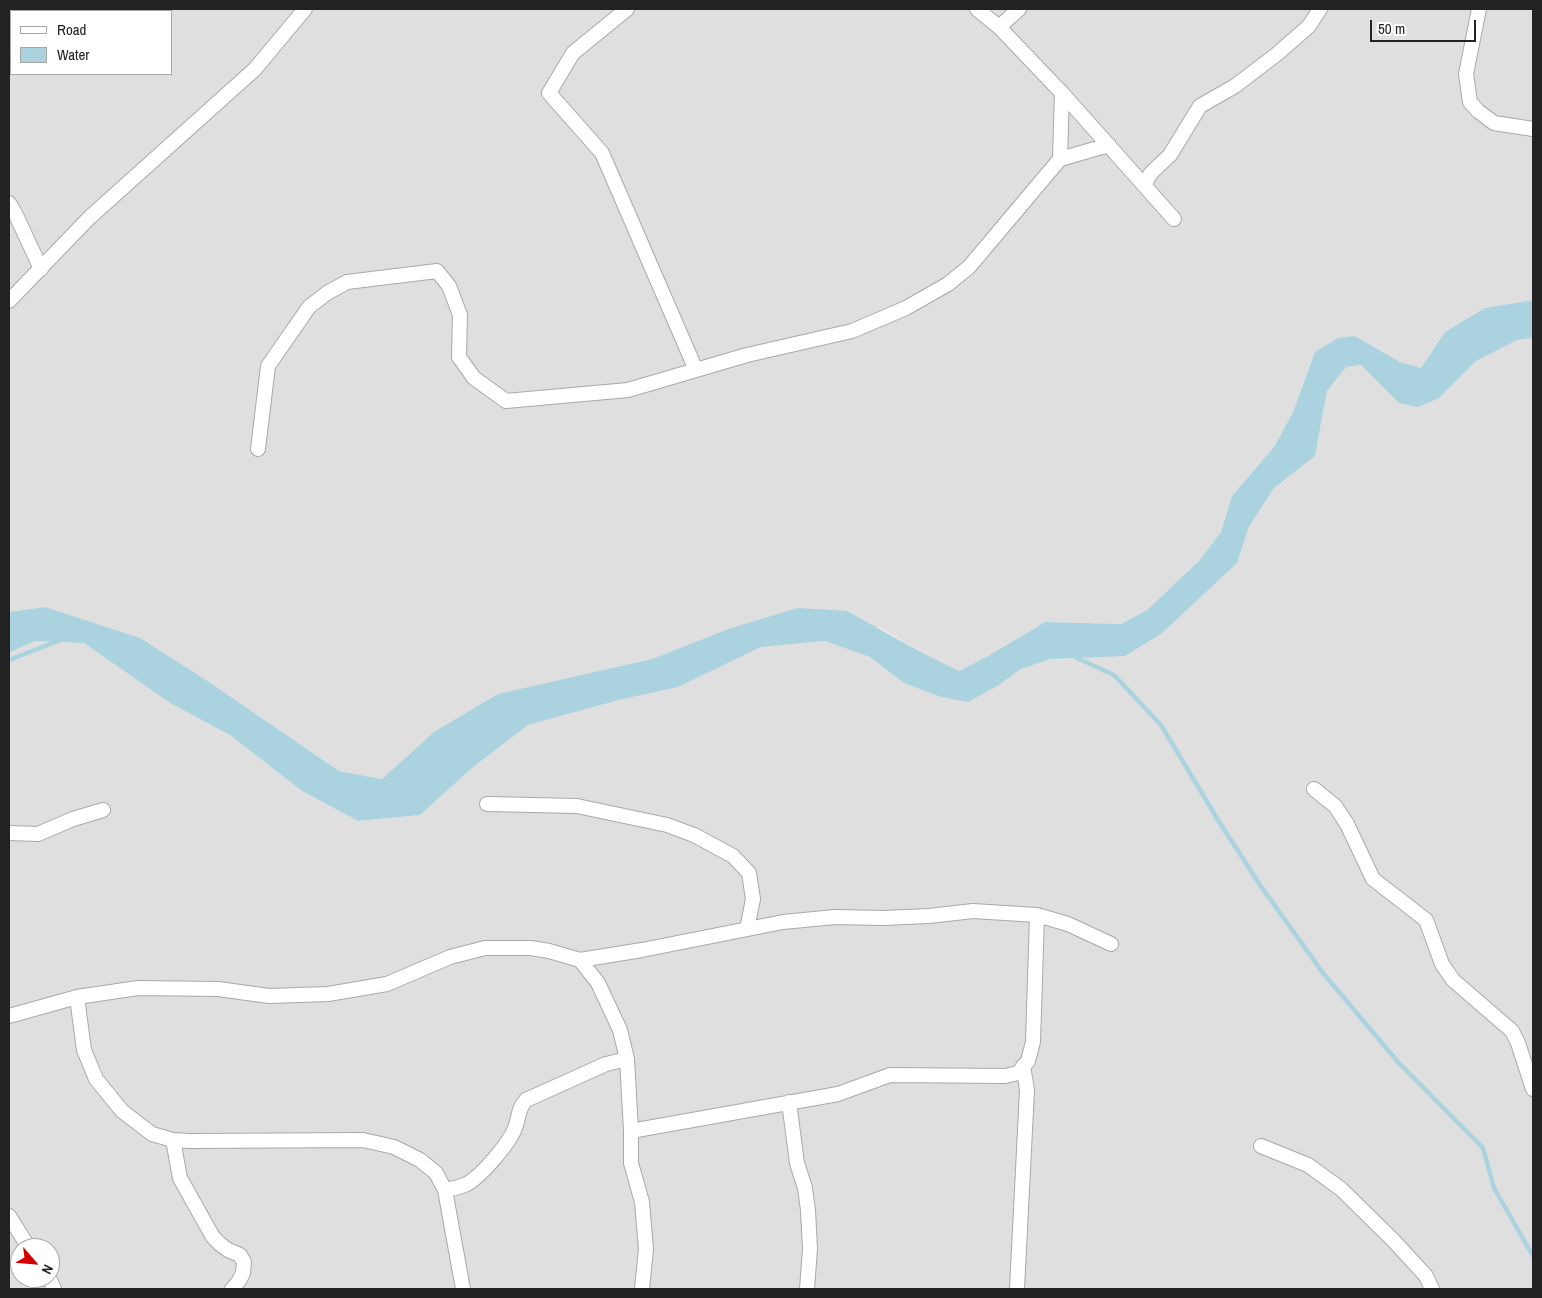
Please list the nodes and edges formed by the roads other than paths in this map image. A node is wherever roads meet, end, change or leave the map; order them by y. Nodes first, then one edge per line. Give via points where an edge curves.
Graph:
1 (305, 9) edge
2 (627, 9) edge
3 (976, 9) edge
4 (1019, 9) edge
5 (1320, 9) edge
6 (1479, 9) edge
7 (999, 27) junction
8 (1062, 93) junction
9 (1533, 129) edge
10 (1109, 145) junction
11 (1060, 159) junction
12 (1144, 185) junction
13 (9, 203) edge
14 (1174, 219) dead end
15 (41, 268) junction
16 (9, 301) edge
17 (696, 370) junction
18 (258, 449) dead end
19 (1314, 789) dead end
20 (487, 804) dead end
21 (103, 810) dead end
22 (9, 833) edge
23 (1037, 915) junction
24 (747, 929) junction
25 (1111, 944) dead end
26 (580, 960) junction
27 (77, 997) junction
28 (9, 1016) edge
29 (627, 1059) junction
30 (1023, 1066) junction
31 (1533, 1089) edge
32 (789, 1102) junction
33 (631, 1131) junction
34 (173, 1140) junction
35 (1261, 1146) dead end
36 (444, 1190) junction
37 (9, 1216) edge
38 (23, 1238) edge
39 (232, 1289) edge
40 (463, 1289) edge
41 (642, 1289) edge
42 (807, 1289) edge
43 (1016, 1289) edge
44 (1432, 1289) edge

1 - 15 street via 256,69 89,218
2 - 17 street via 573,54 549,93 602,153
3 - 7 street
4 - 7 street
5 - 12 street via 1310,26 1276,54 1235,86 1200,106 1170,155 1151,173
6 - 9 street via 1466,74 1470,102 1494,123
7 - 8 street
8 - 10 street
8 - 11 street
10 - 11 street
10 - 12 street
11 - 17 street via 969,268 948,284 906,308 852,331
12 - 14 street
13 - 15 street
15 - 16 street
17 - 18 street via 628,390 506,401 474,378 459,357 460,315 449,286 437,271 347,282 309,307 268,366
19 - 31 street via 1334,806 1347,824 1372,879 1426,920 1442,964 1453,980 1512,1032
20 - 24 street via 577,806 666,825 694,836 733,856 749,873 754,899
21 - 22 street via 38,834
23 - 24 street via 973,911 883,918 835,917
23 - 25 street via 1068,924
23 - 30 street via 1033,1042 1028,1061
24 - 26 street
26 - 27 street via 531,948 484,948 450,957 387,984 328,994 269,996 218,989 138,988
26 - 29 street via 598,983 620,1030
27 - 28 street
27 - 34 street via 84,1050 96,1079 122,1111 152,1134
29 - 33 street
29 - 36 street via 606,1064 526,1100 519,1110 515,1129 482,1172 469,1183
30 - 32 street via 1018,1073 1005,1076 890,1075 838,1094
30 - 43 street via 1028,1090
32 - 33 street
32 - 42 street via 797,1163 808,1210
33 - 41 street via 631,1163 642,1202 646,1249
34 - 36 street via 363,1140 394,1147 420,1160 436,1173
34 - 39 street via 180,1178 213,1237 240,1255 244,1262 239,1280
35 - 44 street via 1308,1165 1341,1190 1394,1240 1426,1276
36 - 40 street
37 - 38 street

